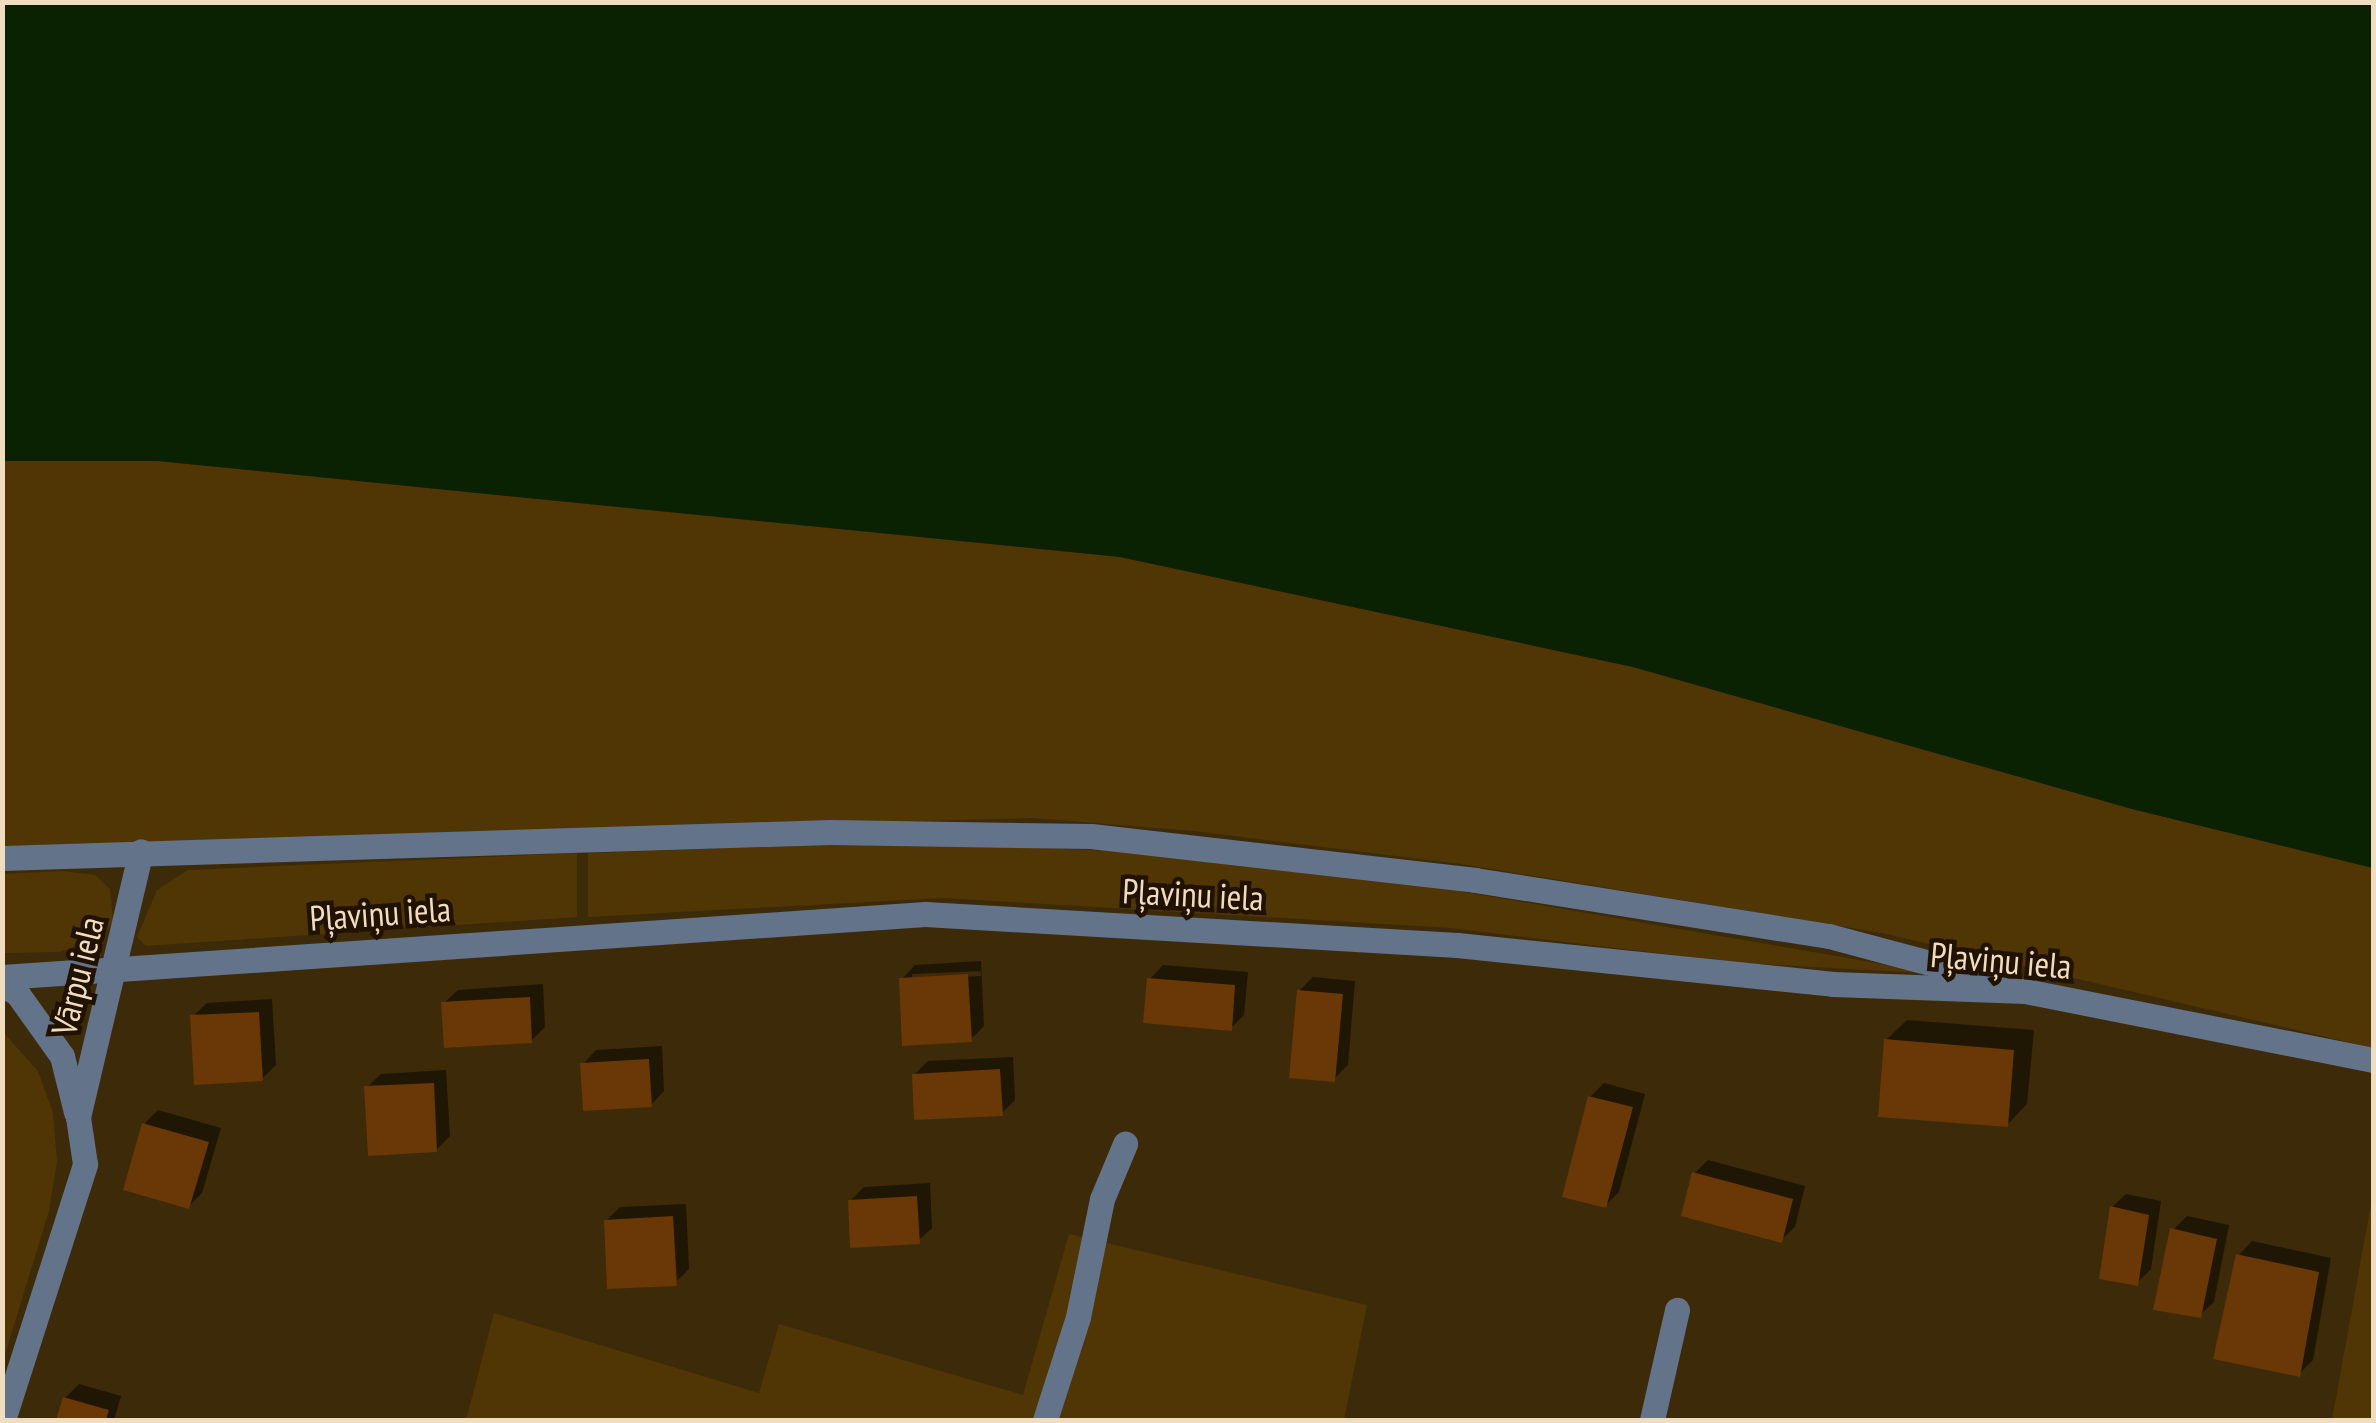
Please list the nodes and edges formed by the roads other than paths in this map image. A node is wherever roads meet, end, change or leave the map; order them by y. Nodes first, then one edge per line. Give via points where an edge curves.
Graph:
1 (141, 851) junction
2 (2, 858) edge
3 (117, 969) junction
4 (2, 977) edge
5 (2, 985) edge
6 (2025, 991) junction
7 (2374, 1060) edge
8 (78, 1117) junction
9 (1125, 1144) dead end
10 (1676, 1310) dead end
11 (3, 1420) edge
12 (1045, 1420) edge
13 (1652, 1420) edge

1 - 2 street
1 - 3 street, Vārpu iela
1 - 6 street via 831,832 1091,836 1476,880 1829,936 1966,968
3 - 4 street, Pļaviņu iela
3 - 6 street, Pļaviņu iela via 925,914 1457,945 1833,984
3 - 8 street, Vārpu iela
5 - 8 street, Vārpu iela via 17,993 62,1056
6 - 7 street, Pļaviņu iela
8 - 11 street, Vārpu iela via 85,1164
9 - 12 street via 1102,1199 1078,1317
10 - 13 street

